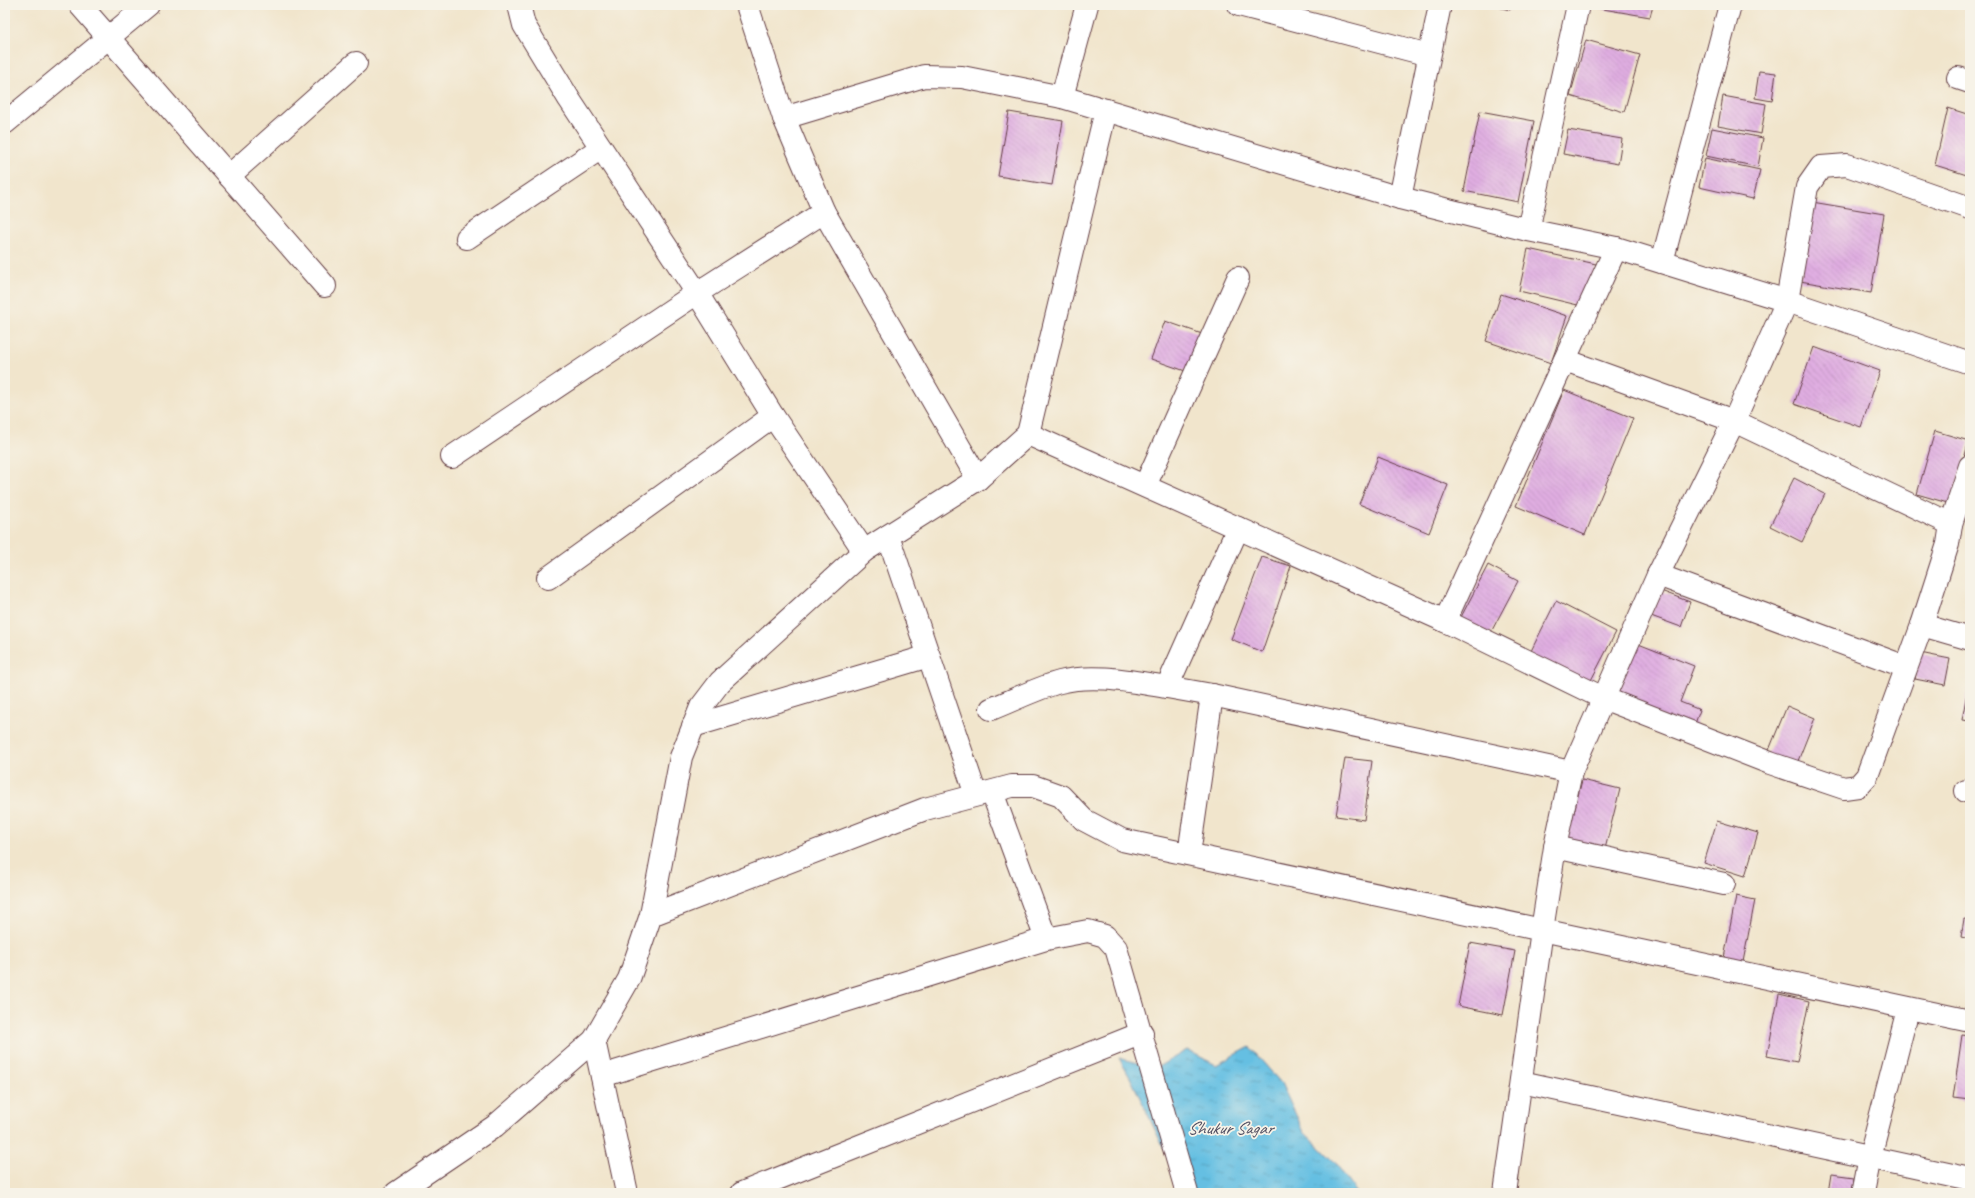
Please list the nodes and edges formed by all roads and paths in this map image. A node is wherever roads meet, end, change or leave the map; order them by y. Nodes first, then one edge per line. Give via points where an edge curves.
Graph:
1 (80, 5) edge
2 (148, 5) edge
3 (520, 5) edge
4 (747, 5) edge
5 (1087, 5) edge
6 (1238, 5) edge
7 (1440, 5) edge
8 (1578, 5) edge
9 (1730, 5) edge
10 (108, 38) junction
11 (1429, 55) junction
12 (356, 63) dead end
13 (1062, 97) junction
14 (1106, 110) junction
15 (784, 118) junction
16 (5, 123) edge
17 (601, 148) junction
18 (229, 176) junction
19 (1400, 198) junction
20 (1970, 208) edge
21 (824, 212) junction
22 (1528, 230) junction
23 (467, 238) dead end
24 (1616, 248) junction
25 (1662, 262) junction
26 (1238, 278) dead end
27 (325, 286) dead end
28 (697, 293) junction
29 (1788, 301) junction
30 (1565, 360) junction
31 (1970, 363) edge
32 (772, 416) junction
33 (1734, 421) junction
34 (1028, 434) junction
35 (452, 458) dead end
36 (1970, 466) edge
37 (978, 479) junction
38 (1145, 486) junction
39 (1951, 524) junction
40 (1238, 528) junction
41 (888, 536) junction
42 (864, 551) junction
43 (1658, 575) junction
44 (548, 578) dead end
45 (1445, 621) junction
46 (1922, 625) junction
47 (1970, 639) edge
48 (929, 656) junction
49 (1906, 667) junction
50 (1167, 687) junction
51 (1212, 695) junction
52 (1603, 698) junction
53 (991, 709) dead end
54 (693, 726) junction
55 (1571, 772) junction
56 (984, 794) junction
57 (1555, 847) junction
58 (1189, 854) junction
59 (1724, 884) dead end
60 (651, 915) junction
61 (1542, 930) junction
62 (1046, 939) junction
63 (1908, 1009) junction
64 (1970, 1021) edge
65 (1142, 1033) junction
66 (594, 1040) junction
67 (602, 1076) junction
68 (1521, 1082) junction
69 (1870, 1157) junction
70 (1970, 1179) edge
71 (396, 1193) edge
72 (627, 1193) edge
73 (742, 1193) edge
74 (1187, 1193) edge
75 (1505, 1193) edge
76 (1863, 1193) edge

1 - 10 street
2 - 10 street
3 - 17 street via 524,25
4 - 15 street
5 - 13 street
6 - 11 street
7 - 11 street
8 - 22 street
9 - 25 street
10 - 16 street
10 - 18 street
11 - 19 street
12 - 18 street
13 - 14 street
13 - 15 street via 962,77 924,76
14 - 19 street
14 - 34 street
15 - 21 street
17 - 23 street
17 - 28 street
18 - 27 street
19 - 22 street
20 - 29 street via 1847,166 1821,167 1807,187
21 - 28 street
21 - 37 street
22 - 24 street
24 - 25 street
24 - 30 street
25 - 29 street
26 - 38 street
28 - 32 street
28 - 35 street
29 - 31 street
29 - 33 street
30 - 33 street
30 - 45 street
32 - 42 street
32 - 44 street
33 - 39 street
33 - 43 street
34 - 37 street
34 - 38 street
36 - 39 street
37 - 41 street
38 - 40 street
39 - 46 street via 1948,544
40 - 45 street
40 - 50 street
41 - 42 street
41 - 48 street
42 - 54 street via 720,682 701,707
43 - 49 street
43 - 52 street
45 - 52 street
46 - 47 street
46 - 49 street
48 - 54 street
48 - 56 street
49 - 52 street via 1867,776 1858,786 1844,788 1770,763
50 - 51 street
50 - 53 street via 1098,678 1060,682
51 - 55 street
51 - 58 street
52 - 55 street
54 - 60 street via 680,757
55 - 57 street
56 - 58 street via 1012,786 1033,786 1061,796 1084,820 1122,840
56 - 60 street via 925,809
56 - 62 street
57 - 59 street
57 - 61 street
58 - 61 street
60 - 66 street via 630,979
61 - 63 street
61 - 68 street
62 - 65 street via 1088,931 1106,936 1116,948
62 - 67 street
63 - 64 street
63 - 69 street
65 - 73 street
65 - 74 street
66 - 67 street
66 - 71 street via 495,1126
67 - 72 street
68 - 69 street
68 - 75 street
69 - 70 street
69 - 76 street

